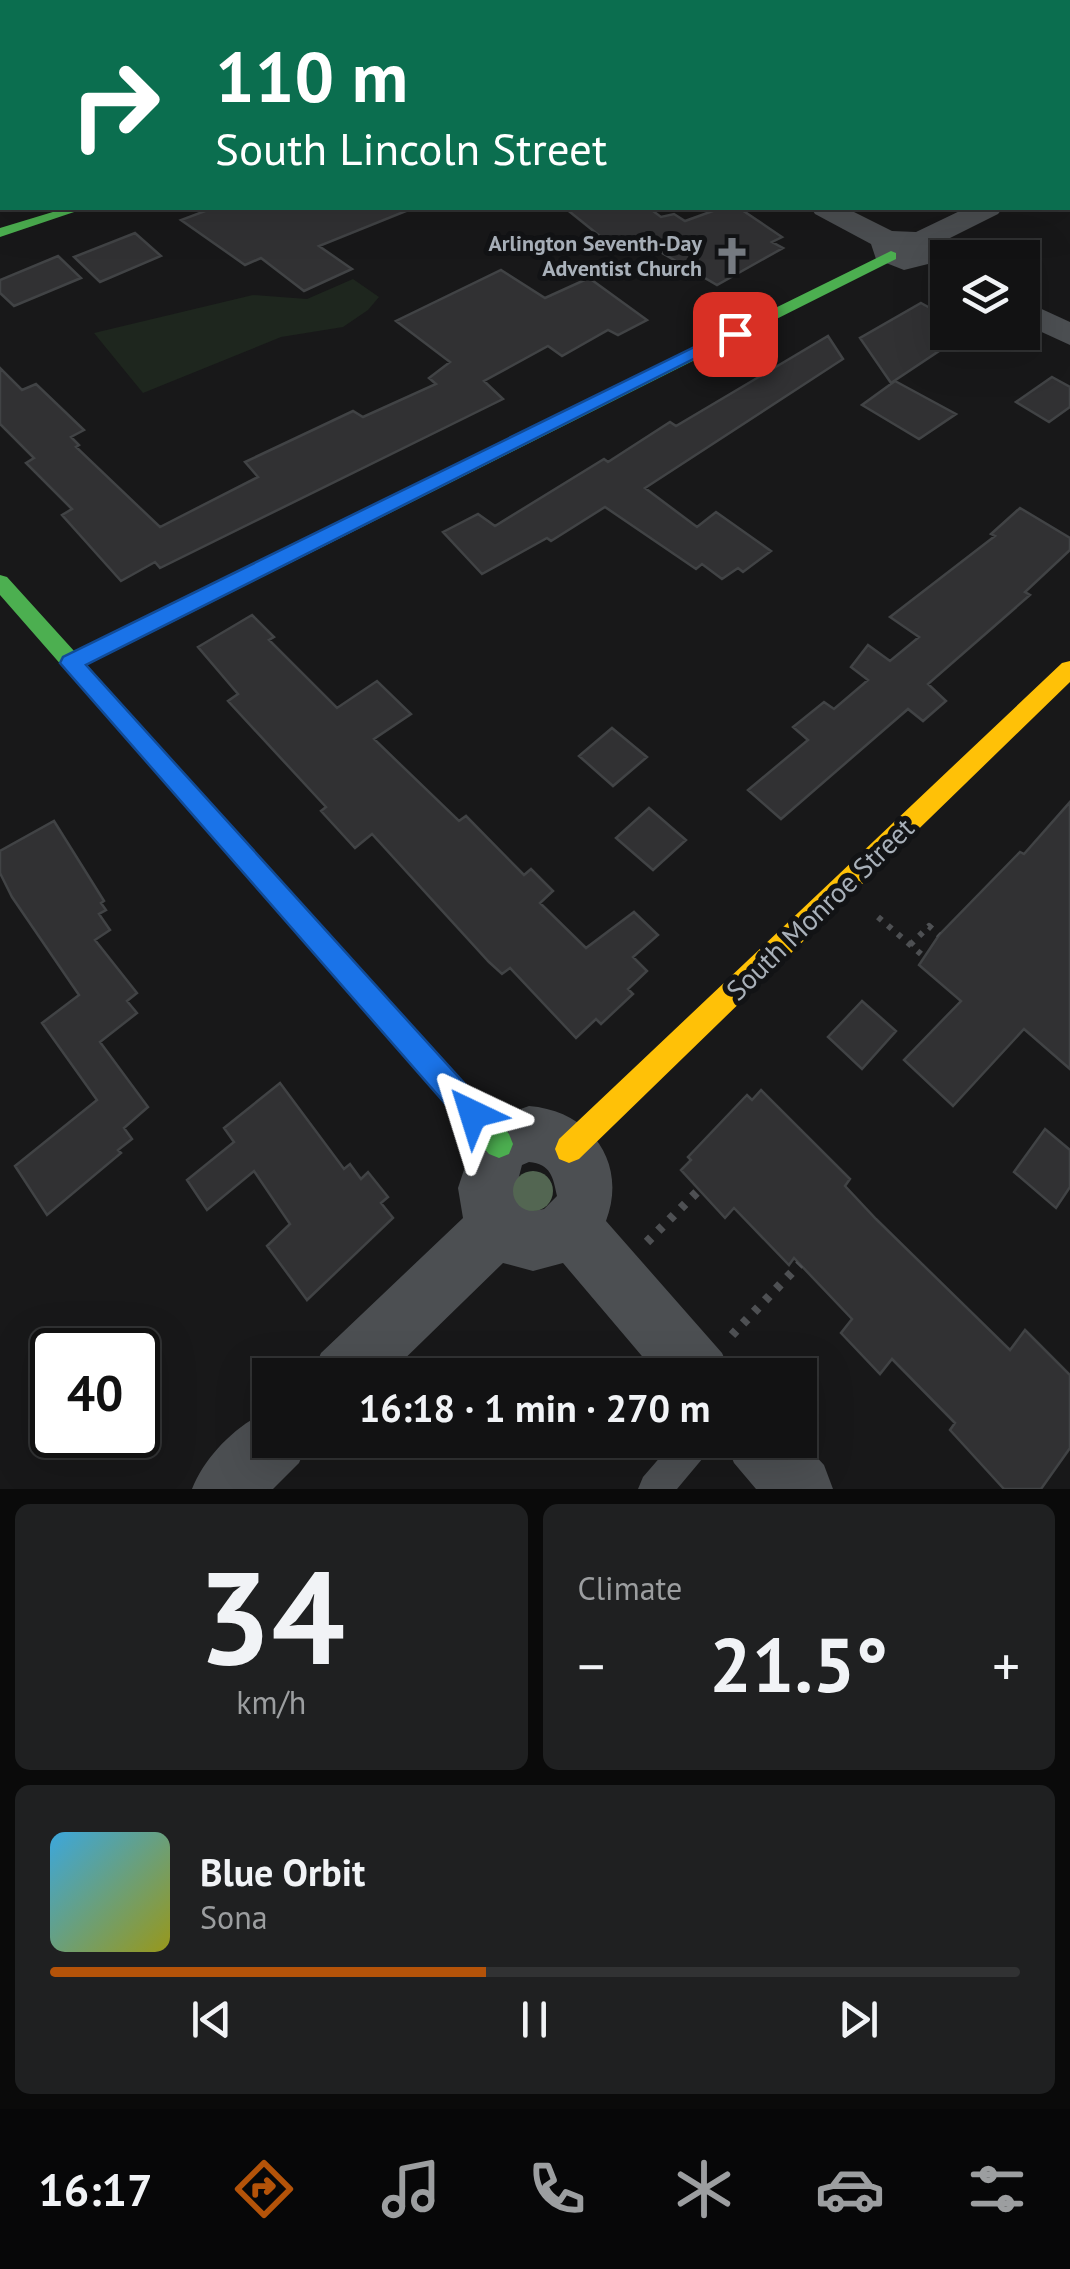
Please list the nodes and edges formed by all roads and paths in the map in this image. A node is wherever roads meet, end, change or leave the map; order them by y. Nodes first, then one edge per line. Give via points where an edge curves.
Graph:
1 (73, 210) edge
2 (828, 210) edge
3 (985, 210) edge
4 (0, 233) edge
5 (914, 254) edge
6 (1040, 319) edge
7 (1070, 335) edge
8 (0, 582) edge
9 (71, 663) junction
10 (1070, 669) edge
11 (939, 935) dead end
12 (910, 945) dead end
13 (499, 1144) junction
14 (569, 1149) junction
15 (699, 1190) dead end
16 (498, 1226) junction
17 (570, 1227) junction
18 (800, 1264) dead end
19 (613, 1276) junction
20 (362, 1358) edge
21 (684, 1358) edge
22 (713, 1358) edge
23 (258, 1458) edge
24 (681, 1458) edge
25 (773, 1458) edge
26 (226, 1489) edge
27 (655, 1489) edge
28 (800, 1489) edge

1 - 4 street
2 - 5 street
3 - 5 street
5 - 9 street
6 - 7 street
8 - 9 street
9 - 13 street
10 - 14 street, South Monroe Street
11 - 12 path via 929,926
13 - 14 street via 544,1135
13 - 16 street via 484,1194
14 - 17 street via 579,1162 585,1196
15 - 19 path
16 - 17 street via 526,1242 542,1242
16 - 20 street
17 - 19 street
18 - 22 path
19 - 21 street
23 - 26 street
24 - 27 lane
25 - 28 street

